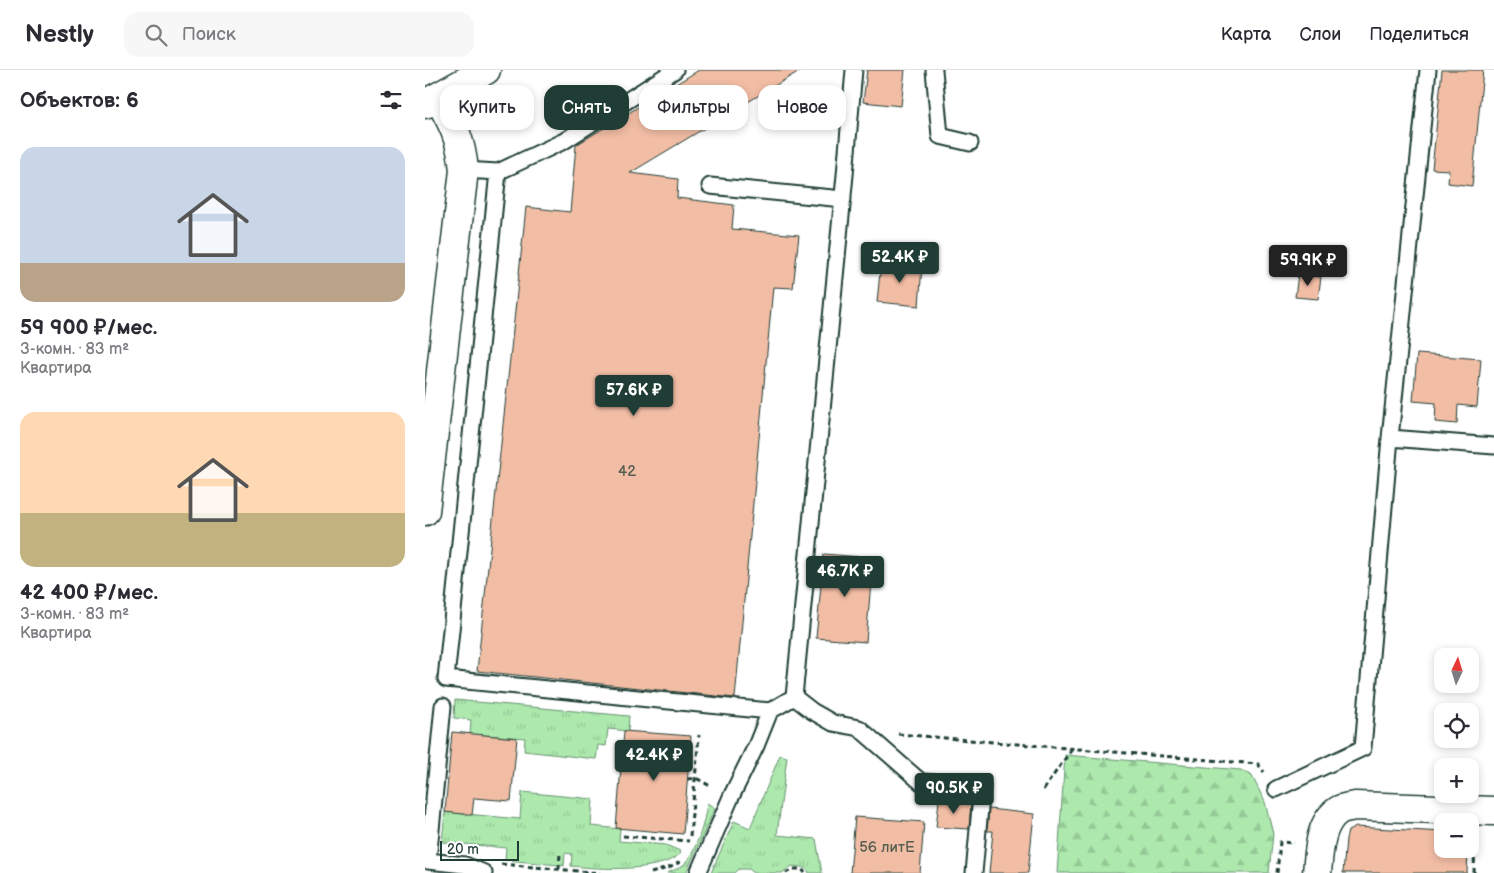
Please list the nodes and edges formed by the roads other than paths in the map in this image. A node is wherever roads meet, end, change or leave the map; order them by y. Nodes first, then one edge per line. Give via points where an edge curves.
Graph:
1 (486, 70) edge
2 (675, 70) edge
3 (854, 70) edge
4 (934, 70) edge
5 (1428, 70) edge
6 (432, 100) edge
7 (970, 143) dead end
8 (463, 170) junction
9 (498, 172) junction
10 (710, 186) dead end
11 (843, 199) junction
12 (1389, 438) junction
13 (429, 441) edge
14 (1494, 446) edge
15 (425, 511) edge
16 (794, 697) junction
17 (443, 706) dead end
18 (770, 711) junction
19 (1276, 789) road end
20 (1494, 812) edge
21 (426, 863) edge
22 (484, 873) edge
23 (698, 873) edge
24 (974, 873) edge
25 (1317, 873) edge

1 - 6 street
2 - 9 lane via 564,141
3 - 11 lane
4 - 7 lane via 940,136
5 - 12 lane
6 - 8 street via 453,124 462,149
8 - 9 lane
8 - 13 street
9 - 18 lane via 446,679
10 - 11 lane
11 - 16 lane
12 - 14 lane
12 - 19 lane via 1363,748
13 - 15 street
16 - 18 lane
16 - 24 lane via 833,723 859,728 921,782 982,786
17 - 21 lane
18 - 23 lane
20 - 25 street via 1355,806 1339,810 1326,824
21 - 22 lane via 465,865

